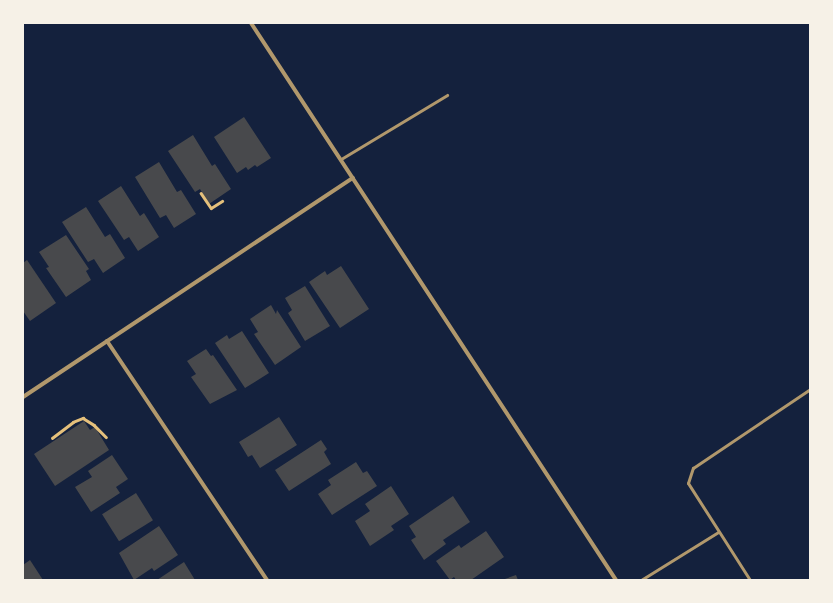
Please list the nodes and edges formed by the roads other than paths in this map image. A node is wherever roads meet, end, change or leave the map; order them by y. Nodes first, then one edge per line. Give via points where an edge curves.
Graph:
1 (251, 23) edge
2 (447, 95) dead end
3 (341, 159) junction
4 (353, 178) junction
5 (107, 341) junction
6 (810, 389) edge
7 (23, 397) edge
8 (718, 532) junction
9 (267, 580) edge
10 (616, 580) edge
11 (641, 580) edge
12 (750, 580) edge

1 - 3 street
2 - 3 lane
3 - 4 street
4 - 5 street
4 - 10 street
5 - 7 street
5 - 9 street
6 - 8 lane via 693,468 688,483
8 - 11 lane
8 - 12 lane

